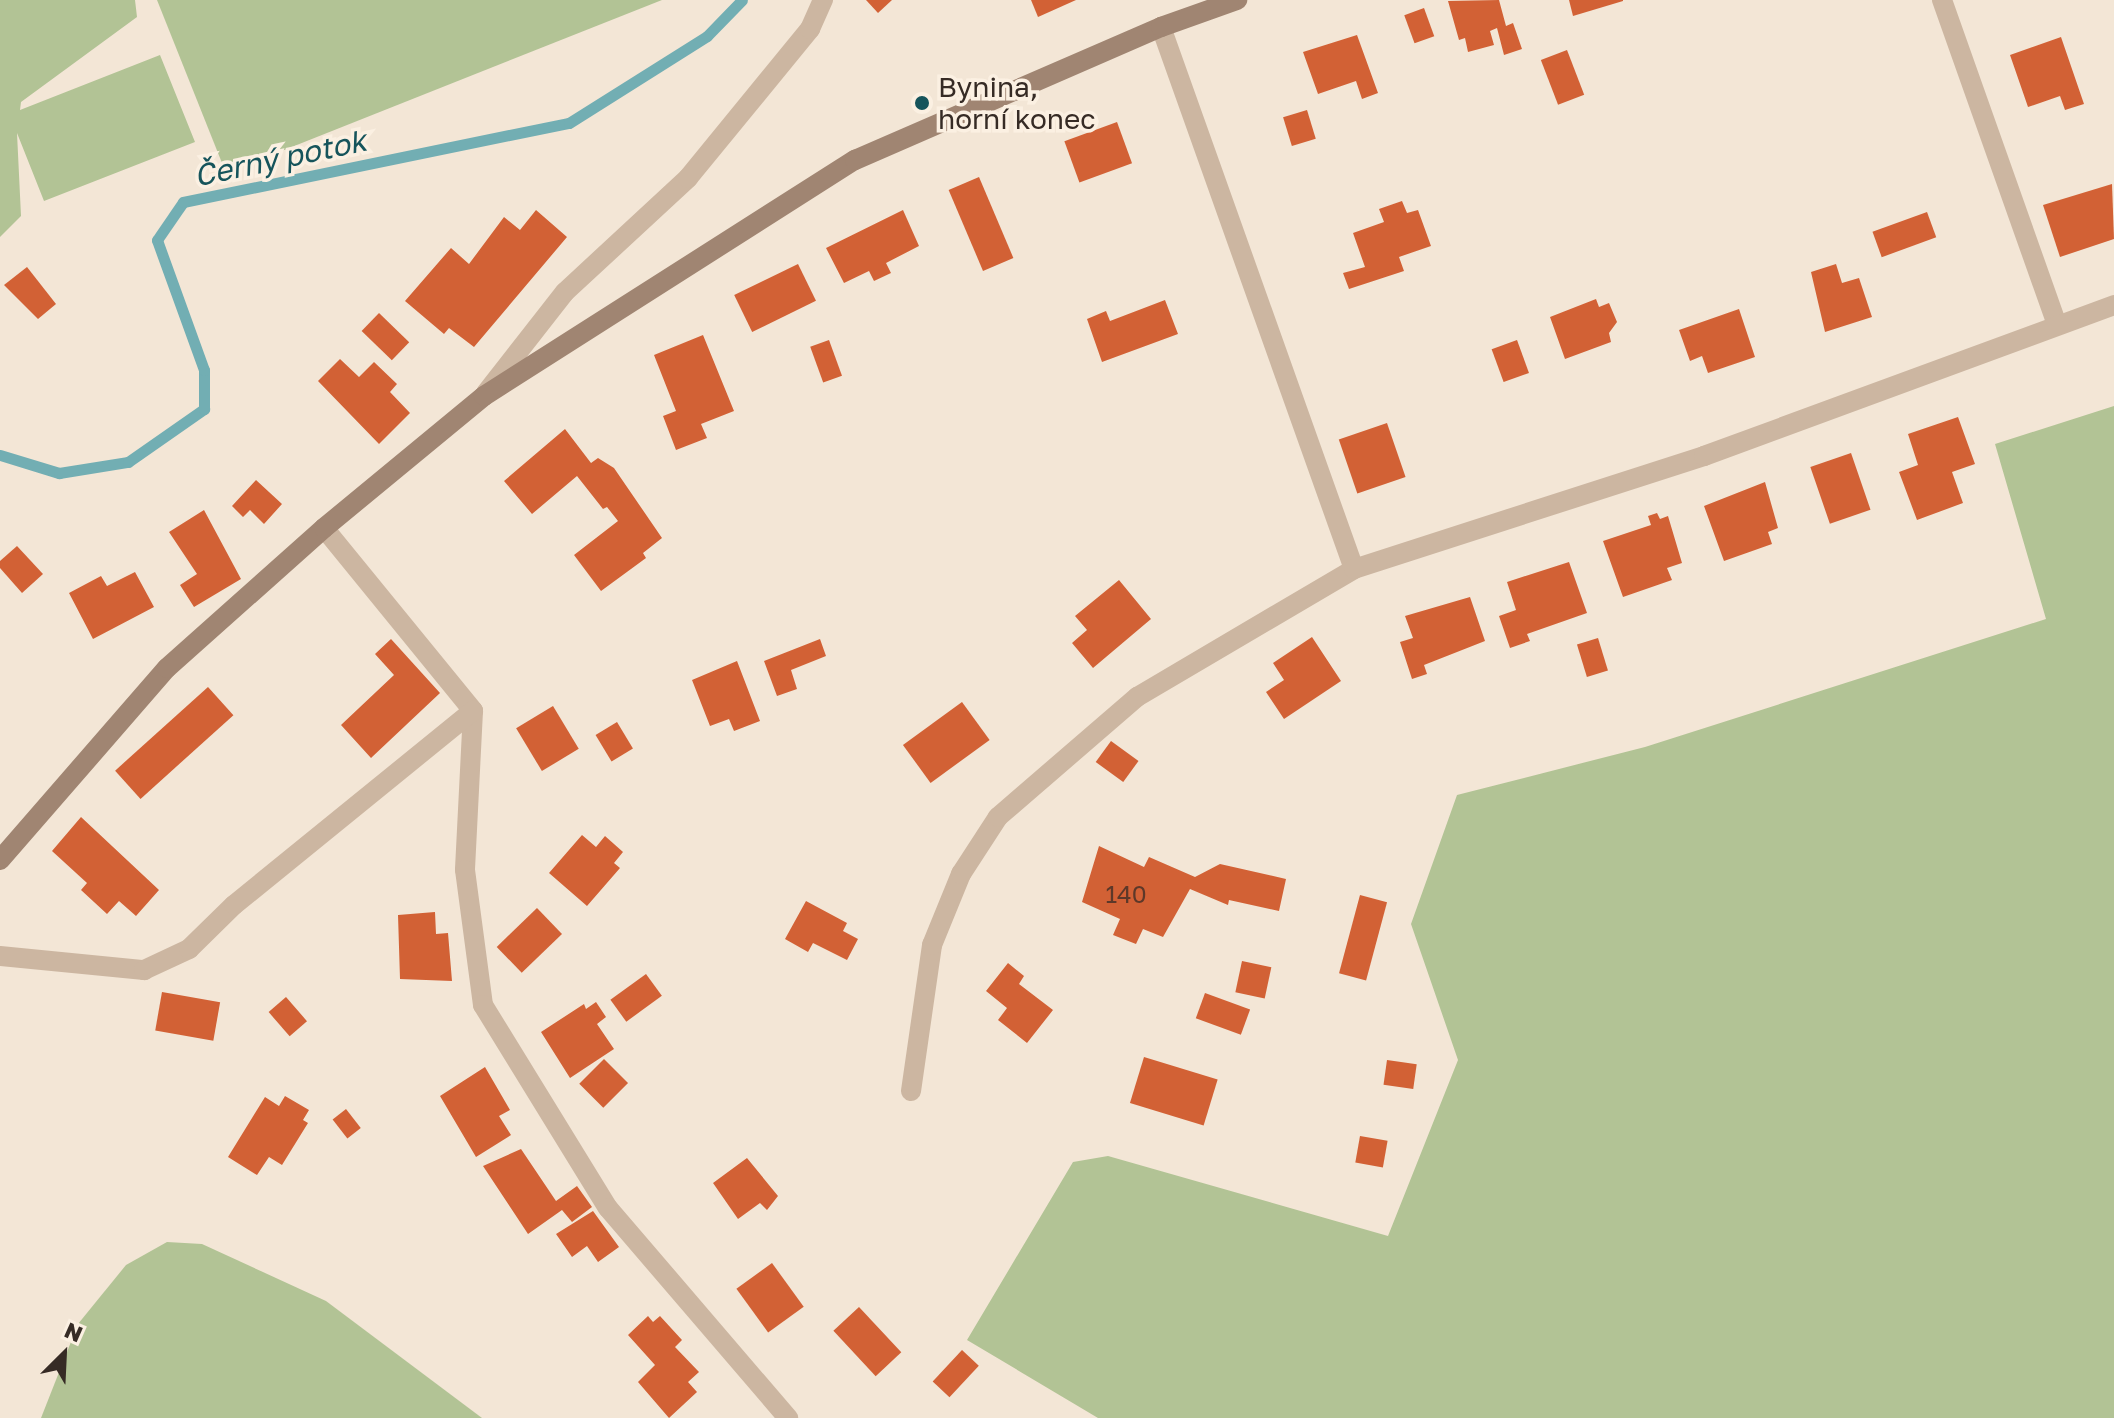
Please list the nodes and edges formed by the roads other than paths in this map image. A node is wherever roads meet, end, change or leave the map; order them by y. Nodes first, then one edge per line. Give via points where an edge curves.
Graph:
1 (823, 0) edge
2 (1237, 0) edge
3 (1942, 0) edge
4 (1161, 27) junction
5 (2114, 305) edge
6 (2057, 324) junction
7 (484, 396) junction
8 (324, 528) junction
9 (1354, 569) junction
10 (473, 711) junction
11 (0, 860) edge
12 (0, 956) edge
13 (911, 1091) dead end
14 (788, 1418) edge

1 - 7 street via 810,29 688,178 565,292
2 - 4 street
3 - 6 street
4 - 7 street via 855,160
4 - 9 street
5 - 6 street
6 - 9 street via 1704,456
7 - 8 street
8 - 10 street
8 - 11 street via 167,668
9 - 13 street via 1137,697 998,817 961,874 932,945
10 - 12 street via 234,905 189,949 144,970
10 - 14 street via 465,870 483,1005 608,1208

